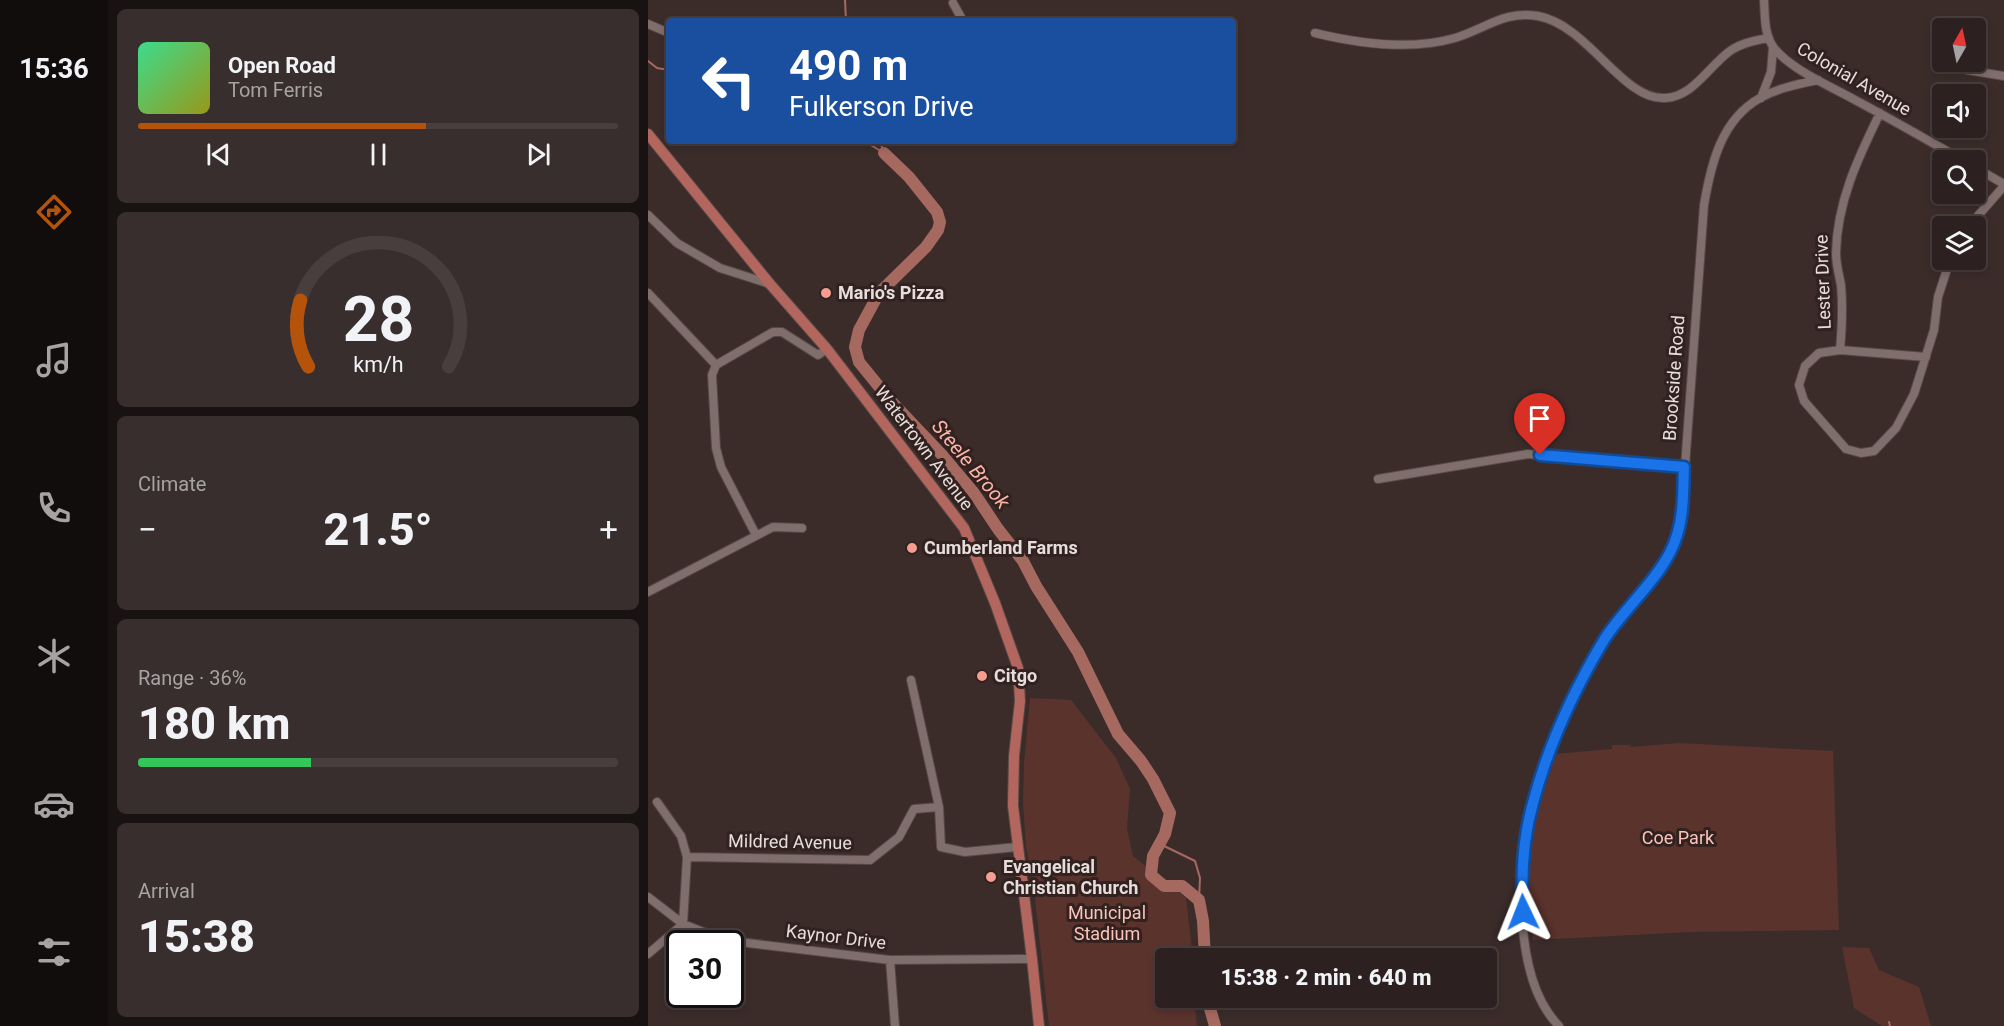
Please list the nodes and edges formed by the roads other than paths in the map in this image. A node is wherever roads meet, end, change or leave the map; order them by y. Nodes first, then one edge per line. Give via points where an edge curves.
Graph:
1 (1764, 0) edge
2 (953, 3) dead end
3 (961, 18) edge
4 (648, 24) edge
5 (666, 32) edge
6 (1315, 33) dead end
7 (1769, 38) junction
8 (1773, 47) junction
9 (1979, 72) edge
10 (2004, 76) edge
11 (1818, 80) junction
12 (1761, 98) junction
13 (1880, 114) junction
14 (648, 134) edge
15 (1945, 150) edge
16 (1986, 174) edge
17 (2004, 185) edge
18 (648, 216) edge
19 (1978, 216) edge
20 (1947, 270) edge
21 (770, 284) junction
22 (648, 293) edge
23 (828, 349) junction
24 (1840, 350) junction
25 (1926, 357) junction
26 (716, 365) junction
27 (1684, 467) junction
28 (1378, 479) dead end
29 (802, 528) dead end
30 (756, 535) junction
31 (648, 592) edge
32 (911, 680) dead end
33 (657, 802) dead end
34 (939, 807) junction
35 (1017, 847) junction
36 (687, 857) junction
37 (648, 897) edge
38 (683, 924) junction
39 (648, 954) edge
40 (1032, 959) junction
41 (890, 960) junction
42 (896, 1026) edge
43 (1039, 1026) edge
44 (1559, 1026) edge

1 - 7 street, Colonial Avenue
2 - 3 street
4 - 5 street
6 - 7 street via 1371,44 1424,44 1455,38 1501,18 1539,16 1578,36 1637,91 1653,99 1683,93 1731,50
7 - 8 street, Colonial Avenue
8 - 11 street, Colonial Avenue
8 - 12 street via 1771,72
9 - 10 street
11 - 12 street, Brookside Road
11 - 13 street, Colonial Avenue
12 - 27 street, Brookside Road via 1736,116 1710,171 1704,205
13 - 15 street, Colonial Avenue
13 - 24 street, Lester Drive via 1846,189 1838,223 1836,256 1843,321
14 - 21 main road, Watertown Avenue
16 - 17 street
17 - 19 street
18 - 21 street via 677,243 720,268
20 - 25 street
21 - 23 main road, Watertown Avenue
22 - 26 street
23 - 26 street via 818,355 782,332 773,332
23 - 35 main road, Watertown Avenue via 964,528 995,603 1018,668 1020,701 1012,782
24 - 25 street
24 - 25 street via 1819,353 1805,366 1799,385 1804,401 1846,449 1861,453 1874,451 1896,428 1914,394
26 - 30 street via 712,375 716,447 721,467
27 - 28 street via 1528,454
27 - 44 street, Brookside Road via 1677,536 1666,560 1628,606 1584,673 1532,803 1523,869 1527,962 1543,1006
29 - 30 street via 773,527
30 - 31 street
32 - 34 street
33 - 36 street via 681,836
34 - 35 street via 941,846 966,852
34 - 36 street, Mildred Avenue via 914,809 899,837 870,860
35 - 40 main road, Watertown Avenue
36 - 38 street
37 - 38 street, Kaynor Drive
38 - 39 street
38 - 41 street, Kaynor Drive via 723,940
40 - 41 street, Kaynor Drive
40 - 43 main road, Watertown Avenue
41 - 42 street

